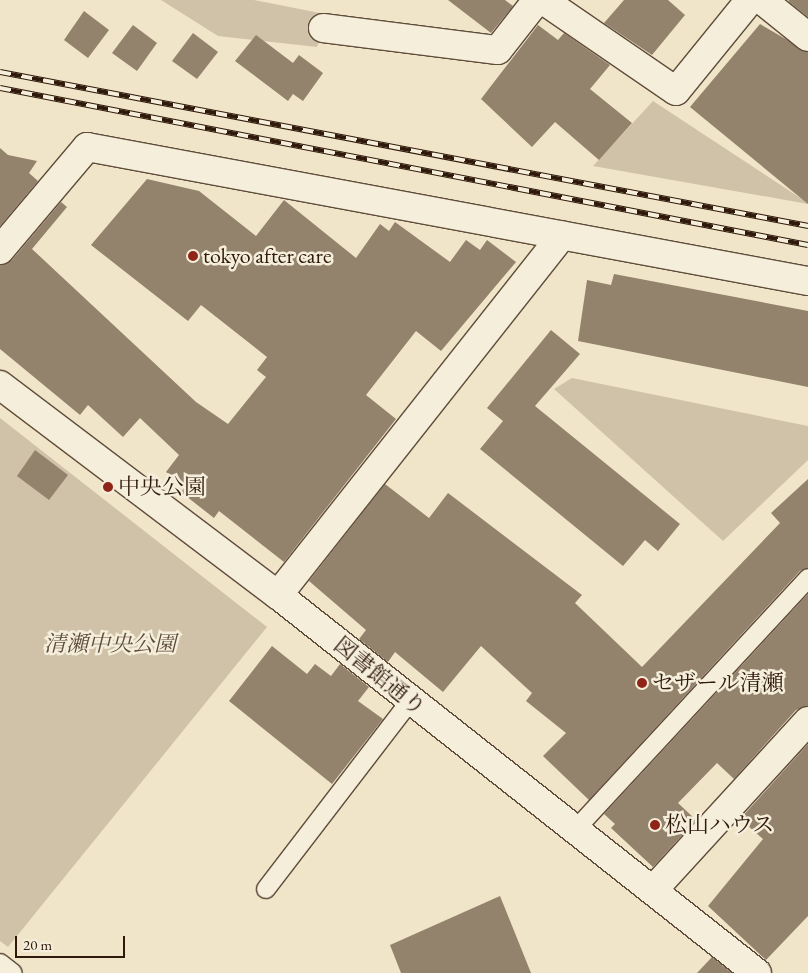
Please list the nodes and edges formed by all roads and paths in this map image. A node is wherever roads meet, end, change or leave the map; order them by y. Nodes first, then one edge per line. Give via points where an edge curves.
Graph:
1 (537, 0) edge
2 (543, 0) edge
3 (750, 0) edge
4 (762, 0) edge
5 (323, 28) dead end
6 (808, 36) edge
7 (562, 236) junction
8 (0, 250) edge
9 (808, 280) edge
10 (0, 385) edge
11 (808, 578) edge
12 (278, 594) junction
13 (410, 702) junction
14 (808, 721) edge
15 (575, 830) junction
16 (266, 889) dead end
17 (654, 889) junction
18 (0, 963) edge
19 (13, 973) edge
20 (757, 973) edge

1 - 5 street via 498,50
2 - 3 street via 676,91
4 - 6 street
7 - 8 street via 87,147
7 - 9 street
7 - 12 street
10 - 12 street, 図書館通り
11 - 15 lane
12 - 13 street, 図書館通り
13 - 15 street, 図書館通り
13 - 16 lane
14 - 17 street
15 - 17 street, 図書館通り
17 - 20 street, 図書館通り
18 - 19 lane

